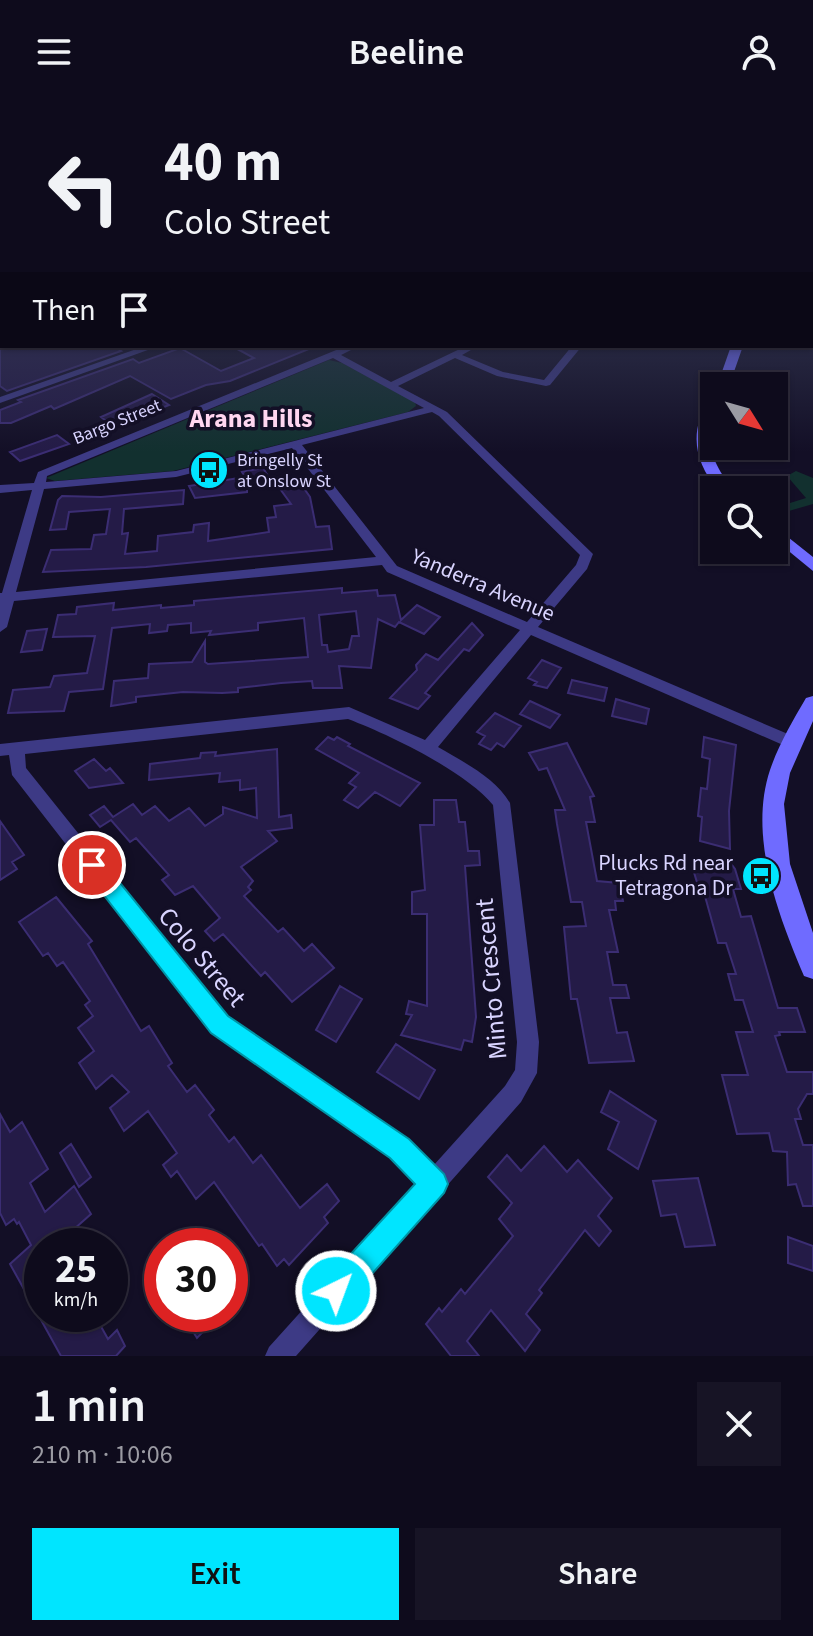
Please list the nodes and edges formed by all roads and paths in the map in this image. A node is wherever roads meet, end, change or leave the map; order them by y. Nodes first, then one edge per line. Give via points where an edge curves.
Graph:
1 (148, 348) edge
2 (350, 348) edge
3 (470, 348) edge
4 (575, 348) edge
5 (736, 348) edge
6 (334, 355) junction
7 (457, 356) junction
8 (728, 372) edge
9 (392, 385) junction
10 (0, 400) edge
11 (435, 408) junction
12 (295, 444) junction
13 (36, 486) junction
14 (0, 489) edge
15 (788, 544) edge
16 (382, 561) junction
17 (813, 566) edge
18 (4, 598) edge
19 (0, 627) edge
20 (529, 629) junction
21 (813, 703) edge
22 (789, 741) junction
23 (8, 749) edge
24 (426, 750) junction
25 (811, 958) edge
26 (434, 1184) junction
27 (278, 1356) edge

1 - 10 street
2 - 6 street, Bargo Street
3 - 7 street
4 - 7 street via 548,384 500,374
5 - 8 street
6 - 9 street
6 - 13 street, Bargo Street via 56,466 42,474
7 - 9 street
9 - 11 street
11 - 12 street
11 - 20 street via 587,554
12 - 13 street via 169,475
12 - 16 street
13 - 14 street
13 - 18 street
15 - 17 street
16 - 18 street, Yanderra Avenue
16 - 20 street, Yanderra Avenue
18 - 19 street
20 - 22 street, Yanderra Avenue
20 - 24 street
21 - 22 street
22 - 25 street via 776,779 773,824 781,875
23 - 24 street, Minto Crescent via 339,712 371,721
23 - 26 street, Colo Street via 18,770 219,1025 399,1148
24 - 26 street, Minto Crescent via 489,787 501,803 528,1062 513,1094
26 - 27 street, Minto Crescent

